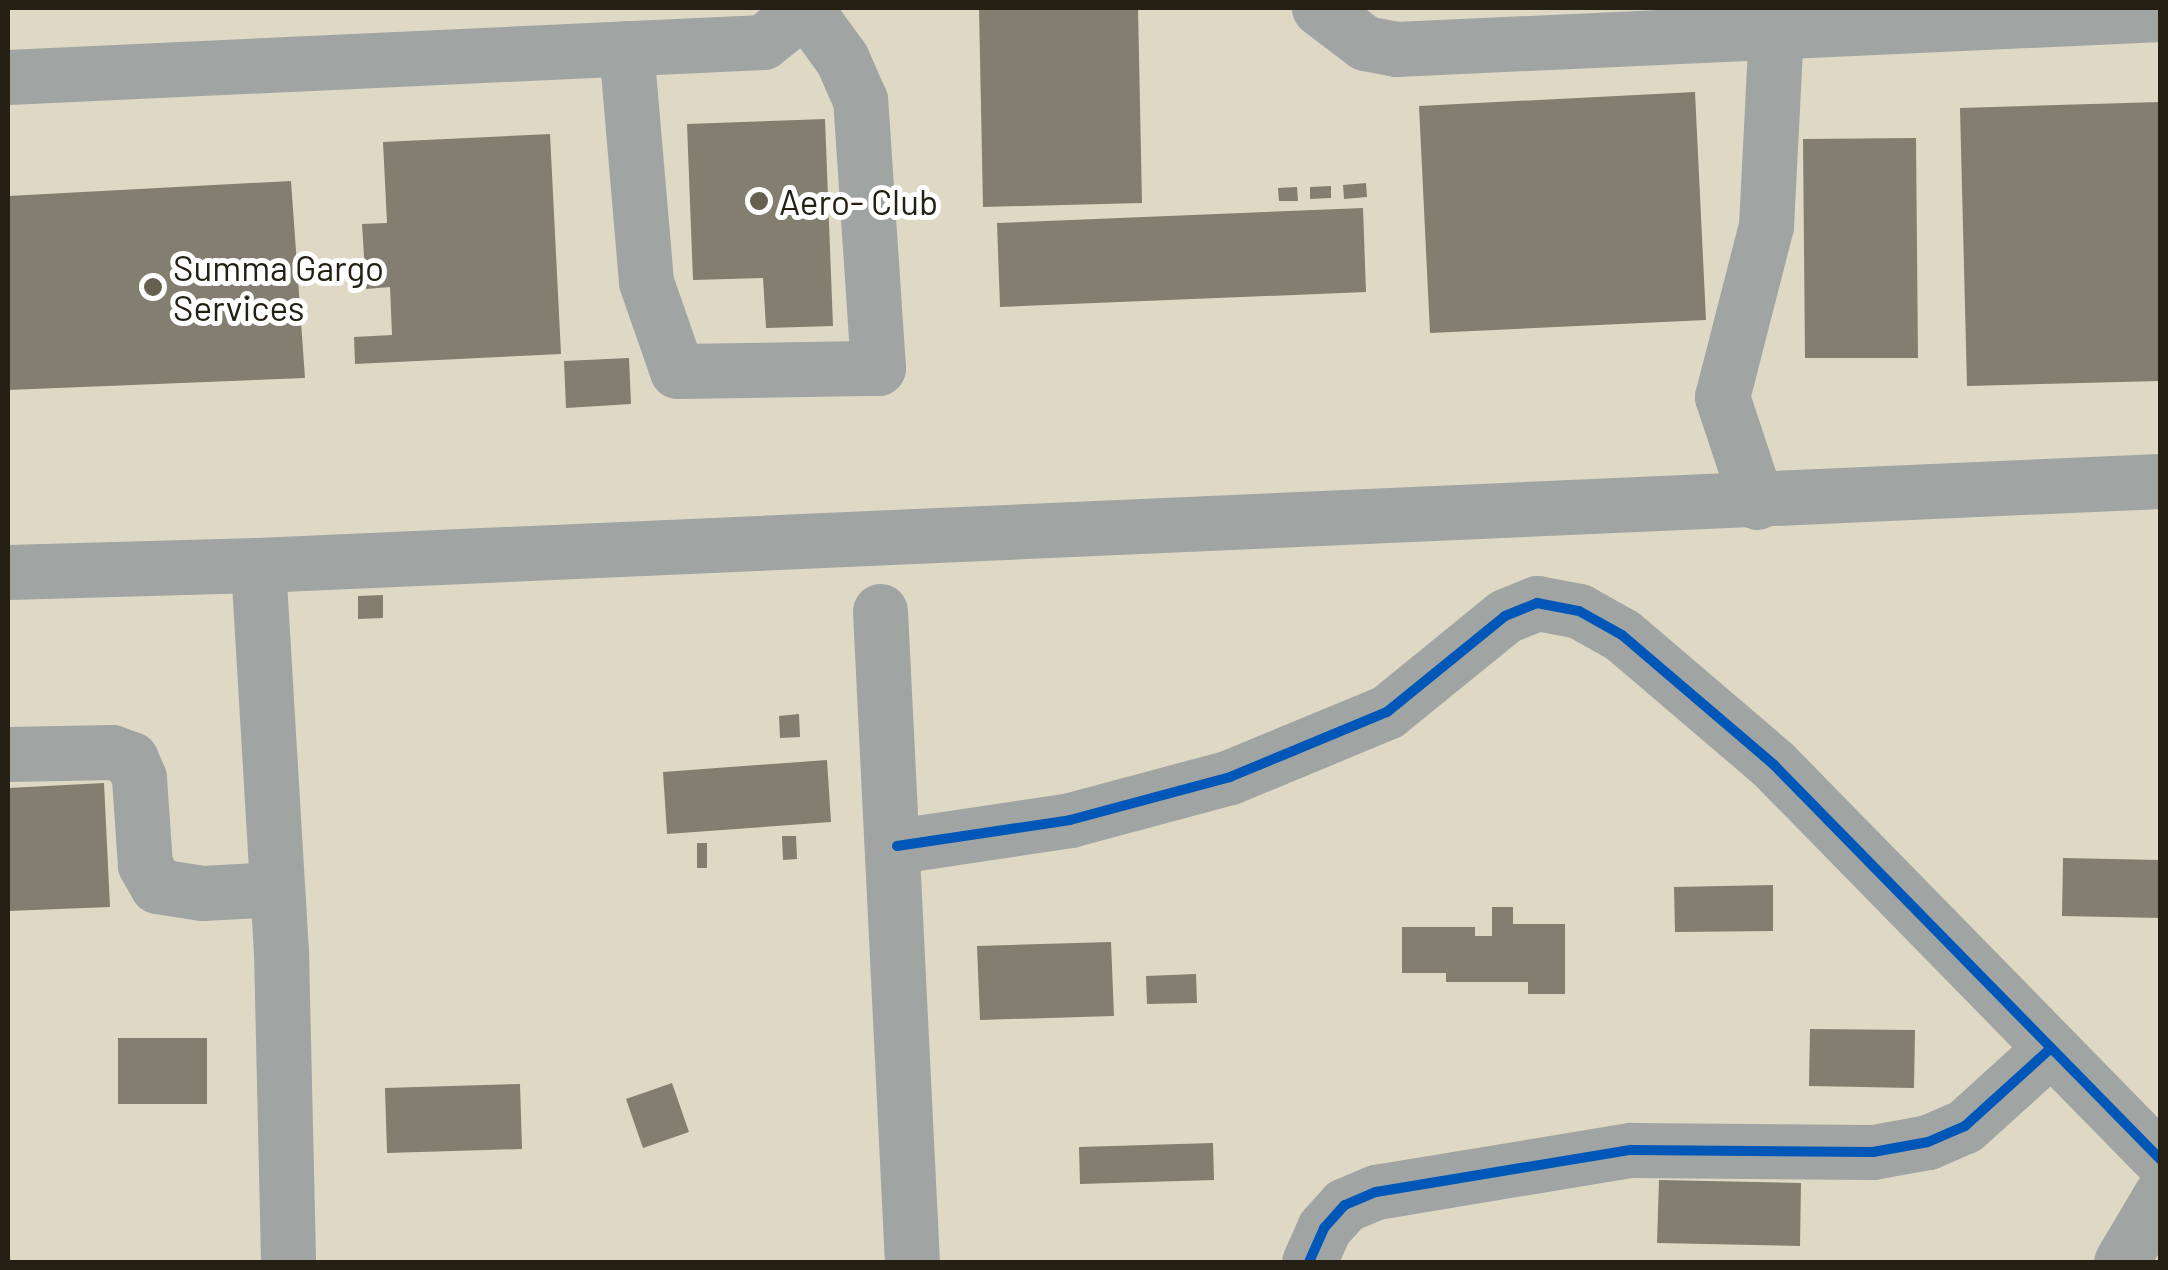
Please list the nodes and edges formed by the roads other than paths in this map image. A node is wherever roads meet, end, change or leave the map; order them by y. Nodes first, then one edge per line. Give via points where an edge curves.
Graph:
1 (805, 8) edge
2 (1318, 8) edge
3 (2160, 14) edge
4 (1776, 30) junction
5 (626, 48) junction
6 (8, 77) edge
7 (2160, 480) edge
8 (1757, 502) junction
9 (258, 565) junction
10 (8, 572) edge
11 (880, 611) dead end
12 (8, 754) edge
13 (896, 846) junction
14 (277, 889) junction
15 (2051, 1048) junction
16 (2160, 1159) edge
17 (2160, 1196) edge
18 (288, 1262) edge
19 (912, 1262) edge
20 (1308, 1262) edge
21 (2121, 1262) edge

1 - 5 street via 763,42
1 - 5 street via 842,59 860,100 878,368 677,370 646,282
2 - 4 street via 1365,43 1396,49
3 - 4 street
4 - 8 street via 1766,226 1722,397
5 - 6 street
7 - 8 street
8 - 9 street
9 - 10 street
9 - 14 street
11 - 13 street
12 - 14 street via 112,752 131,759 139,778 146,865 157,886 202,893
13 - 15 street via 1089,816 1230,777 1387,712 1506,616 1537,603 1579,611 1622,636 1774,765
13 - 19 street
14 - 18 street
15 - 16 street
15 - 20 street via 1965,1126 1928,1142 1873,1152 1631,1150 1376,1192 1345,1205 1324,1228
17 - 21 street

